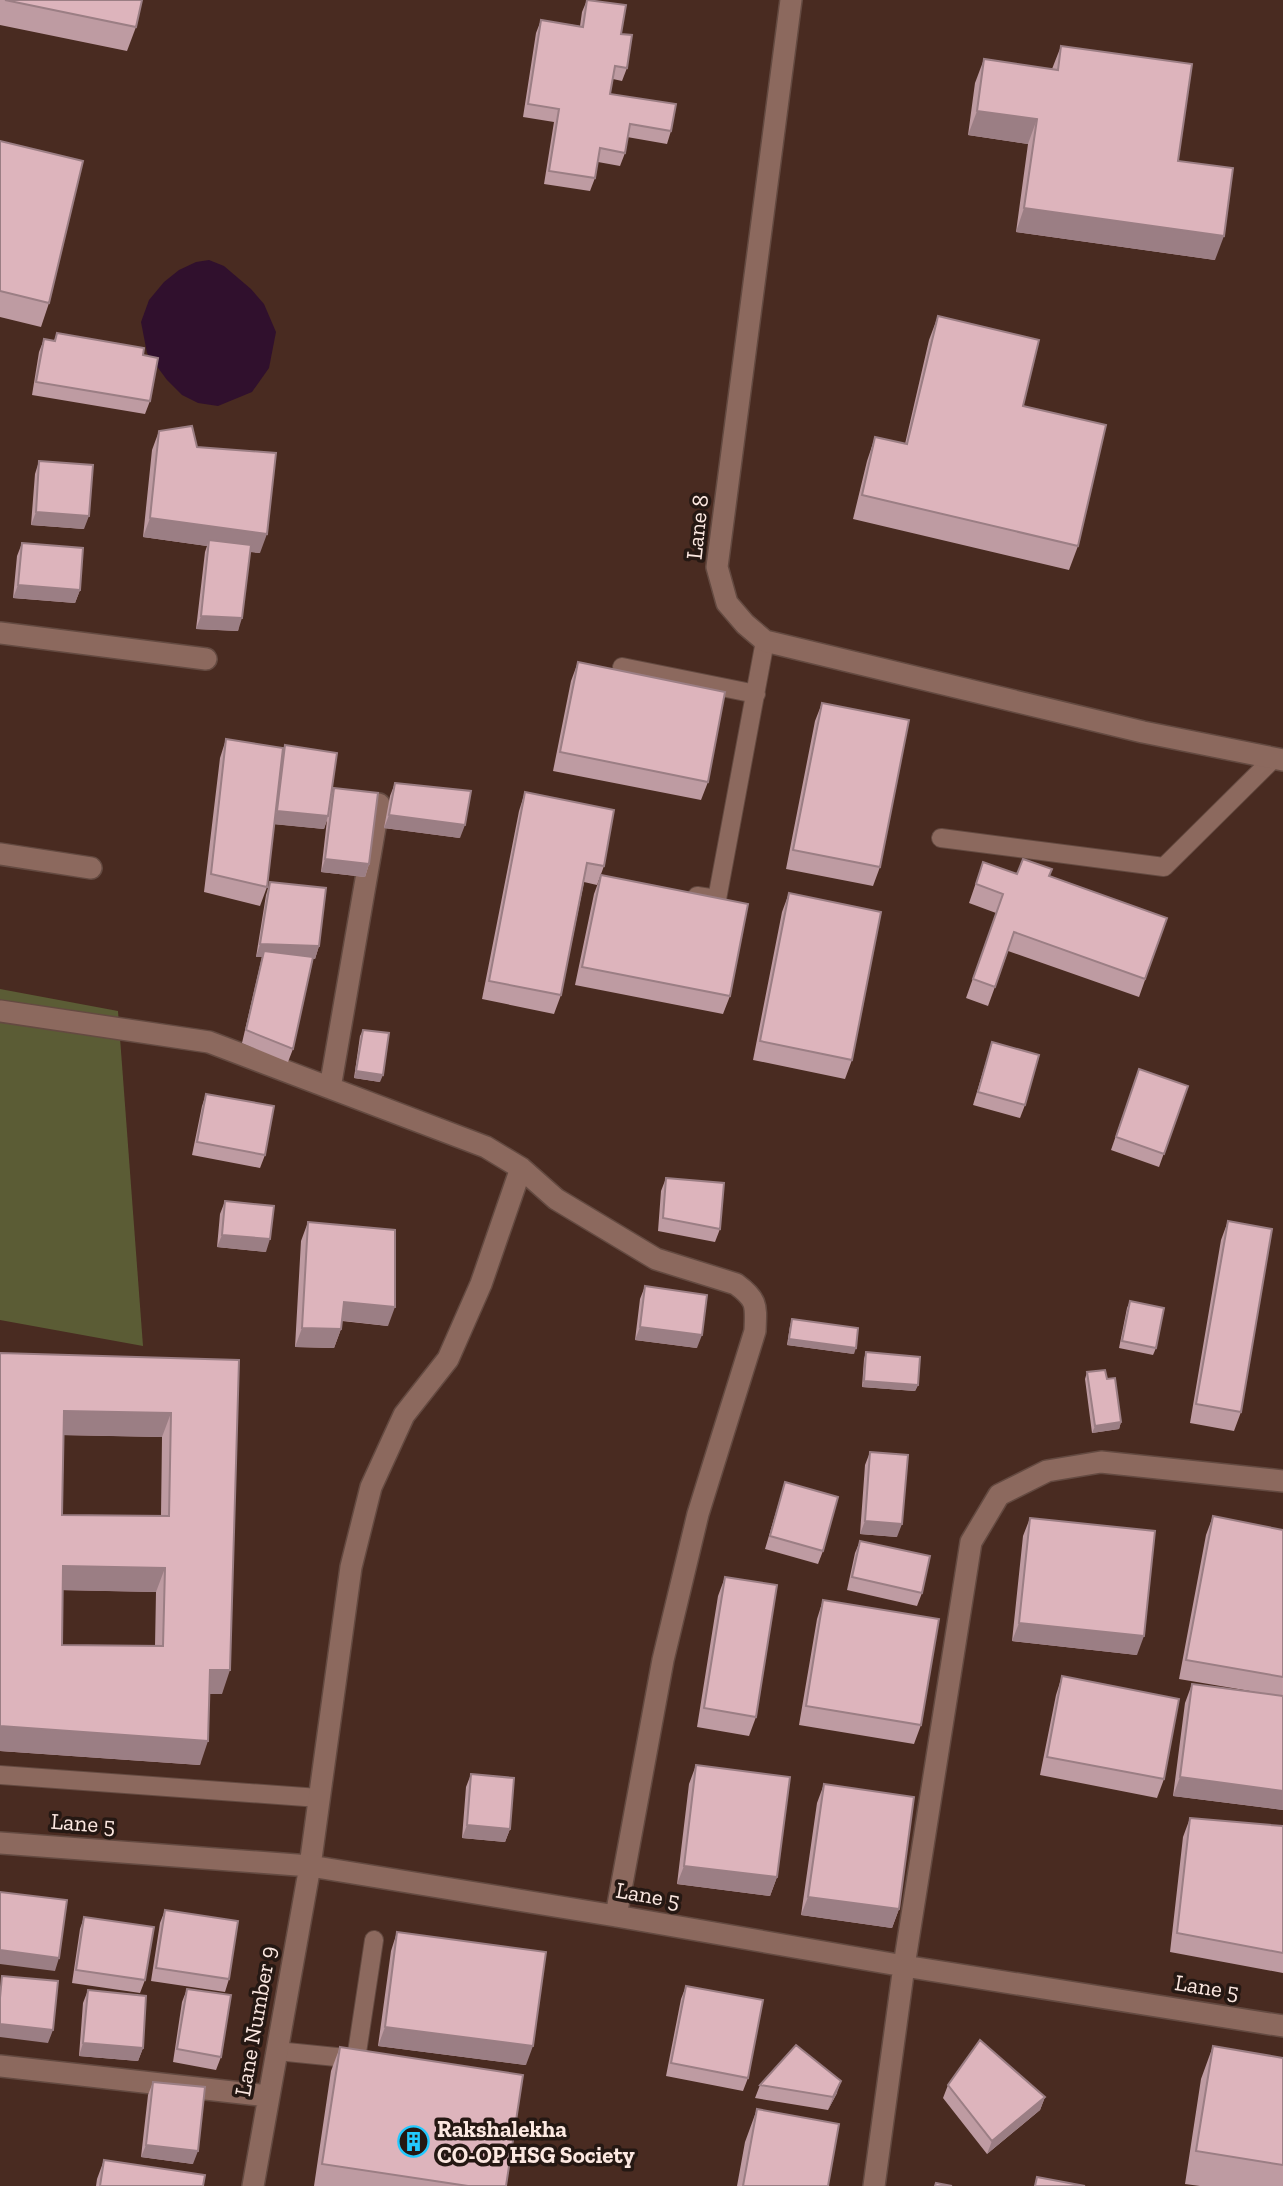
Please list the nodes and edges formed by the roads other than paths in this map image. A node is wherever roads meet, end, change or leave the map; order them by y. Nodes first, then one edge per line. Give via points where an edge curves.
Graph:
1 (792, 0) edge
2 (0, 633) edge
3 (765, 641) junction
4 (206, 659) dead end
5 (621, 667) dead end
6 (756, 694) junction
7 (1278, 759) edge
8 (379, 804) edge
9 (940, 838) dead end
10 (0, 854) edge
11 (92, 868) dead end
12 (676, 893) edge
13 (0, 1011) edge
14 (330, 1088) junction
15 (521, 1167) junction
16 (1283, 1481) edge
17 (0, 1775) edge
18 (319, 1798) junction
19 (0, 1843) edge
20 (310, 1866) junction
21 (616, 1916) junction
22 (374, 1940) dead end
23 (904, 1966) junction
24 (1283, 2026) edge
25 (277, 2051) junction
26 (0, 2066) edge
27 (268, 2096) junction
28 (253, 2186) edge
29 (874, 2186) edge

1 - 3 street, Lane 8 via 717,567 727,603
2 - 4 street
3 - 6 lane
3 - 7 street, Lane 8 via 1143,732
5 - 6 lane
6 - 12 lane via 717,899
7 - 9 lane via 1164,867
8 - 14 street
10 - 11 street
13 - 14 street via 209,1042
14 - 15 street via 486,1147
15 - 18 street, Lane Number 9 via 481,1284 448,1359 404,1415 371,1487 351,1567
15 - 21 street via 556,1199 656,1259 736,1284 756,1306 755,1331 698,1514 663,1660
16 - 23 street via 1101,1462 1047,1471 999,1495 971,1542
17 - 18 lane
18 - 20 street, Lane Number 9
19 - 20 street, Lane 5
20 - 21 street, Lane 5
20 - 25 street, Lane Number 9
21 - 23 street, Lane 5
22 - 25 lane via 356,2059
23 - 24 street, Lane 5
23 - 29 street
25 - 27 street, Lane Number 9
26 - 27 street
27 - 28 street, Lane Number 9

